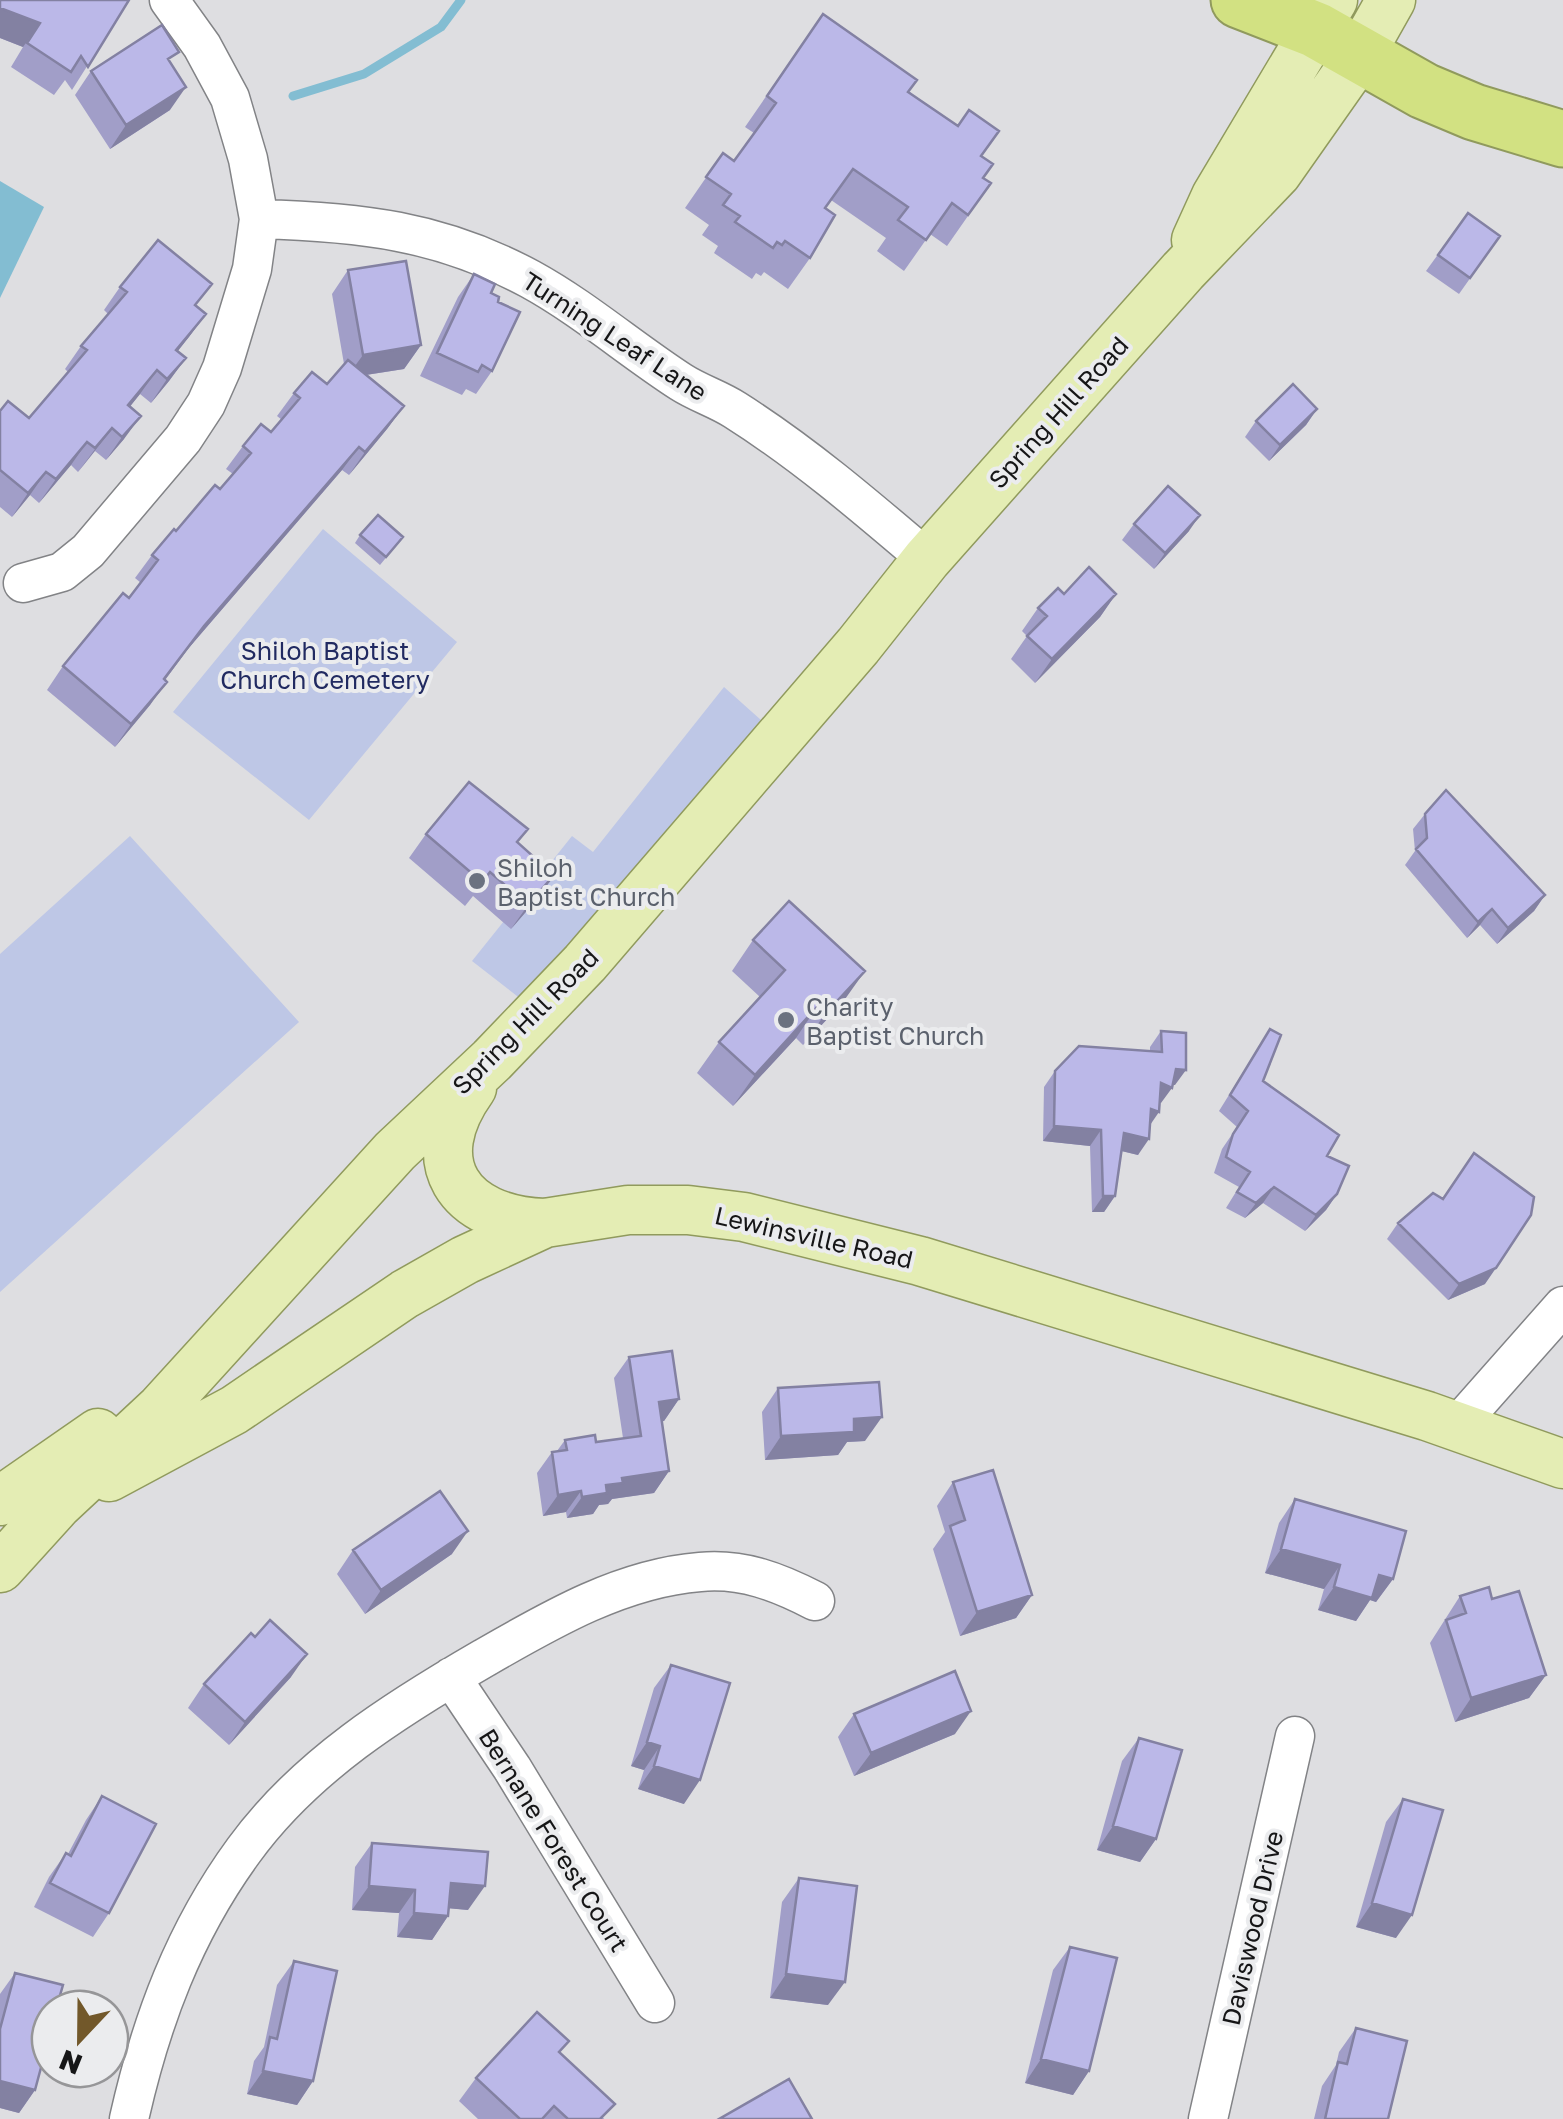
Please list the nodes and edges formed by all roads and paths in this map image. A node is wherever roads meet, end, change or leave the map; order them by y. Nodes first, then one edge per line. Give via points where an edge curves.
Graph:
1 (169, 0) edge
2 (1239, 0) edge
3 (1391, 0) edge
4 (1336, 28) edge
5 (1563, 139) edge
6 (259, 219) junction
7 (927, 559) junction
8 (23, 584) dead end
9 (492, 1060) junction
10 (545, 1223) junction
11 (1563, 1306) edge
12 (251, 1307) junction
13 (1456, 1427) junction
14 (1563, 1464) edge
15 (0, 1500) edge
16 (58, 1504) junction
17 (0, 1536) edge
18 (0, 1568) edge
19 (815, 1601) dead end
20 (452, 1677) junction
21 (1295, 1736) dead end
22 (655, 2003) dead end
23 (129, 2119) edge
24 (1208, 2119) edge

1 - 6 street via 230,98
2 - 4 highway
3 - 4 main road, Spring Hill Road
4 - 5 highway via 1424,91
4 - 7 main road, Spring Hill Road via 1276,173
6 - 7 street, Turning Leaf Lane via 403,231 490,259 774,436
6 - 8 street via 240,318 206,404 88,550 62,572
7 - 9 main road, Spring Hill Road via 585,964
9 - 10 main road via 450,1126 451,1174 480,1209
9 - 12 main road, Spring Hill Road via 394,1151
10 - 13 main road, Lewinsville Road via 628,1210 744,1217 1008,1286
10 - 16 main road, Lewinsville Road via 405,1294 234,1410
11 - 13 street
12 - 15 main road via 110,1425
12 - 16 main road, Spring Hill Road via 161,1408
13 - 14 main road, Lewinsville Road
16 - 17 main road, Lewinsville Road
16 - 18 main road, Spring Hill Road
19 - 20 street via 774,1580 737,1572 665,1577 581,1605
20 - 22 street, Bernane Forest Court
20 - 23 street via 316,1772 244,1850 174,1969
21 - 24 street, Daviswood Drive

